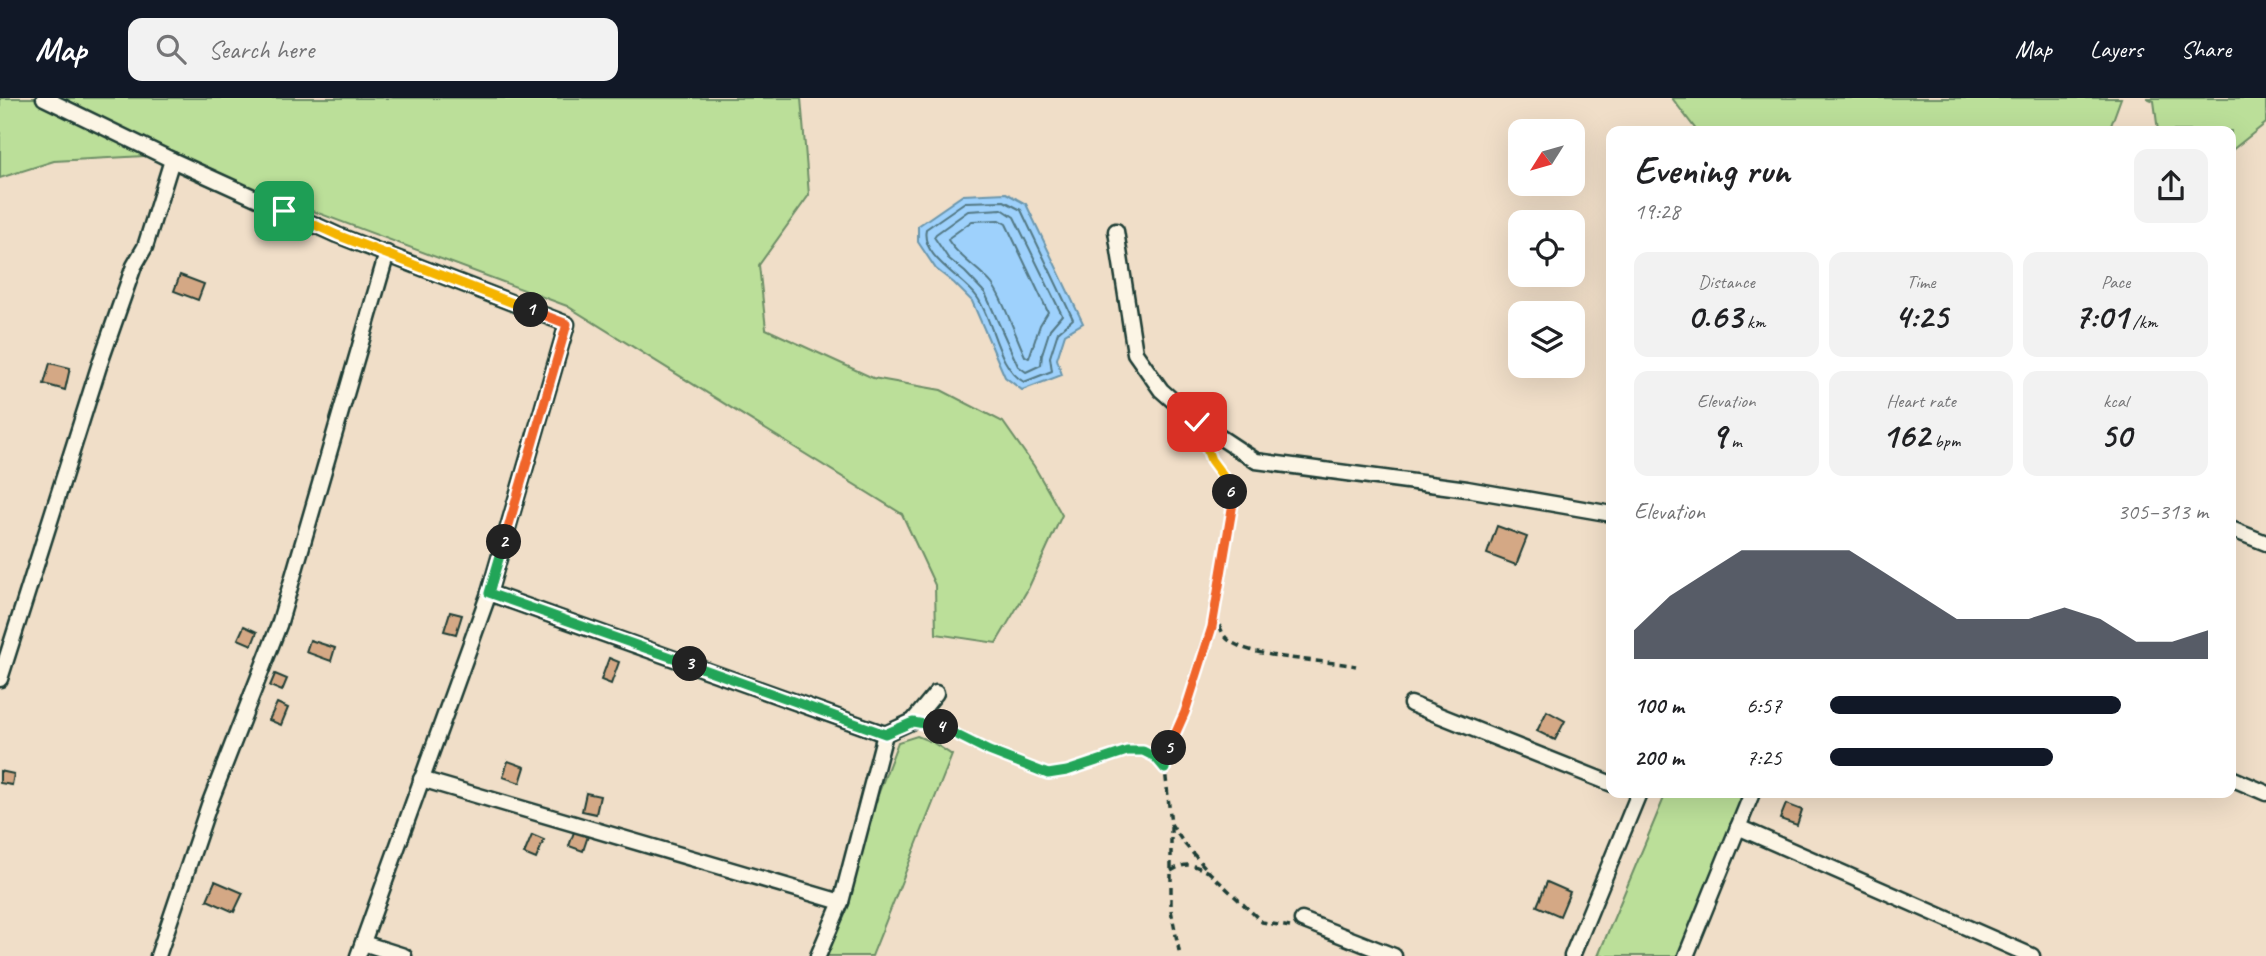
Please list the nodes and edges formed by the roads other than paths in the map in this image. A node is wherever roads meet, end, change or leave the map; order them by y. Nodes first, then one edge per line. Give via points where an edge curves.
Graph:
1 (44, 98) edge
2 (172, 160) junction
3 (1116, 231) dead end
4 (387, 253) junction
5 (1606, 513) edge
6 (2236, 531) edge
7 (2266, 543) edge
8 (489, 593) junction
9 (0, 679) edge
10 (936, 692) dead end
11 (1410, 704) dead end
12 (885, 734) junction
13 (421, 779) junction
14 (2236, 780) edge
15 (1606, 782) edge
16 (2266, 793) edge
17 (1635, 798) edge
18 (1750, 798) edge
19 (1738, 827) junction
20 (841, 902) junction
21 (1301, 920) road end
22 (360, 950) edge
23 (158, 956) edge
24 (404, 956) edge
25 (818, 956) edge
26 (1394, 956) edge
27 (1572, 956) edge
28 (1686, 956) edge
29 (2032, 956) edge

1 - 2 street
2 - 4 street
2 - 9 street via 145,247 100,363
3 - 5 street via 1135,354 1161,390 1197,422 1256,461
4 - 8 street via 567,324
4 - 23 street via 279,625 209,805
6 - 7 street
8 - 12 street
8 - 13 street
10 - 12 street via 913,722
11 - 15 street
12 - 20 street
13 - 20 street
13 - 22 street
14 - 16 street
17 - 27 street
18 - 19 street
19 - 28 street
19 - 29 street
20 - 25 street
21 - 26 street
22 - 24 street

